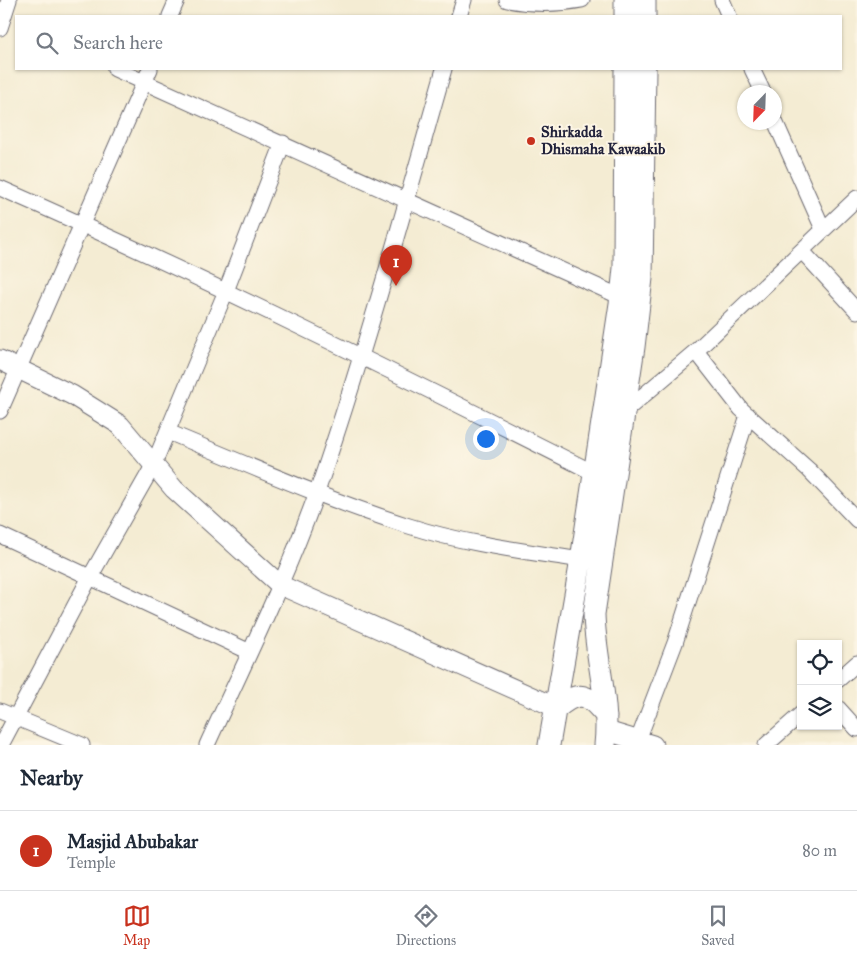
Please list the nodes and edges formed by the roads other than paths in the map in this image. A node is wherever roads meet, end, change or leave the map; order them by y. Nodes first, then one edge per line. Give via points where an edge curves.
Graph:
1 (9, 0) edge
2 (177, 0) edge
3 (464, 0) edge
4 (508, 0) edge
5 (582, 0) edge
6 (626, 0) edge
7 (645, 0) edge
8 (722, 0) edge
9 (170, 15) edge
10 (459, 15) edge
11 (625, 15) edge
12 (645, 15) edge
13 (729, 15) edge
14 (5, 24) edge
15 (120, 70) edge
16 (444, 70) edge
17 (625, 70) edge
18 (645, 70) edge
19 (752, 70) edge
20 (147, 75) edge
21 (760, 85) edge
22 (779, 130) edge
23 (283, 143) junction
24 (0, 188) edge
25 (857, 198) edge
26 (407, 200) junction
27 (82, 224) junction
28 (823, 229) junction
29 (802, 251) junction
30 (226, 291) junction
31 (621, 297) junction
32 (857, 311) edge
33 (696, 351) junction
34 (361, 355) junction
35 (0, 360) edge
36 (18, 368) junction
37 (0, 411) edge
38 (625, 411) junction
39 (748, 415) junction
40 (168, 432) junction
41 (154, 466) junction
42 (594, 473) junction
43 (316, 493) junction
44 (857, 520) edge
45 (0, 535) edge
46 (581, 560) junction
47 (90, 577) junction
48 (280, 586) junction
49 (250, 652) junction
50 (857, 663) edge
51 (842, 676) edge
52 (557, 708) junction
53 (0, 711) edge
54 (842, 712) edge
55 (14, 717) junction
56 (797, 718) edge
57 (857, 729) edge
58 (606, 730) edge
59 (645, 743) edge
60 (1, 745) edge
61 (82, 745) edge
62 (207, 745) edge
63 (549, 745) edge
64 (766, 745) edge

1 - 14 street
2 - 9 street
3 - 10 street
4 - 5 street via 562,4
6 - 11 main road
7 - 12 main road
8 - 13 street
15 - 20 street
16 - 26 street
17 - 31 main road
18 - 38 main road via 642,278
19 - 21 street
20 - 23 street
20 - 27 street
22 - 28 street
23 - 26 street
23 - 30 street
24 - 27 street
25 - 28 street
26 - 31 street
26 - 34 street
27 - 30 street
27 - 36 street
28 - 29 street
29 - 32 street
29 - 33 street
30 - 34 street
30 - 40 street
31 - 42 main road
33 - 38 street
33 - 39 street
34 - 42 street
34 - 43 street
35 - 36 street
36 - 37 street
36 - 41 street via 72,395 120,425
38 - 58 main road via 594,614
39 - 44 street via 809,470
39 - 59 street
40 - 41 street
40 - 43 street
41 - 47 street
41 - 48 street via 174,490
42 - 46 main road
43 - 46 street via 411,527 484,545
43 - 48 street
45 - 47 street
46 - 52 main road
47 - 49 street
47 - 55 street via 60,638
48 - 49 street
48 - 52 street
49 - 62 street
50 - 51 street
52 - 58 main road via 570,697 594,700
52 - 63 main road
53 - 55 street
54 - 57 street
55 - 60 street
55 - 61 street
56 - 64 street
58 - 59 street

